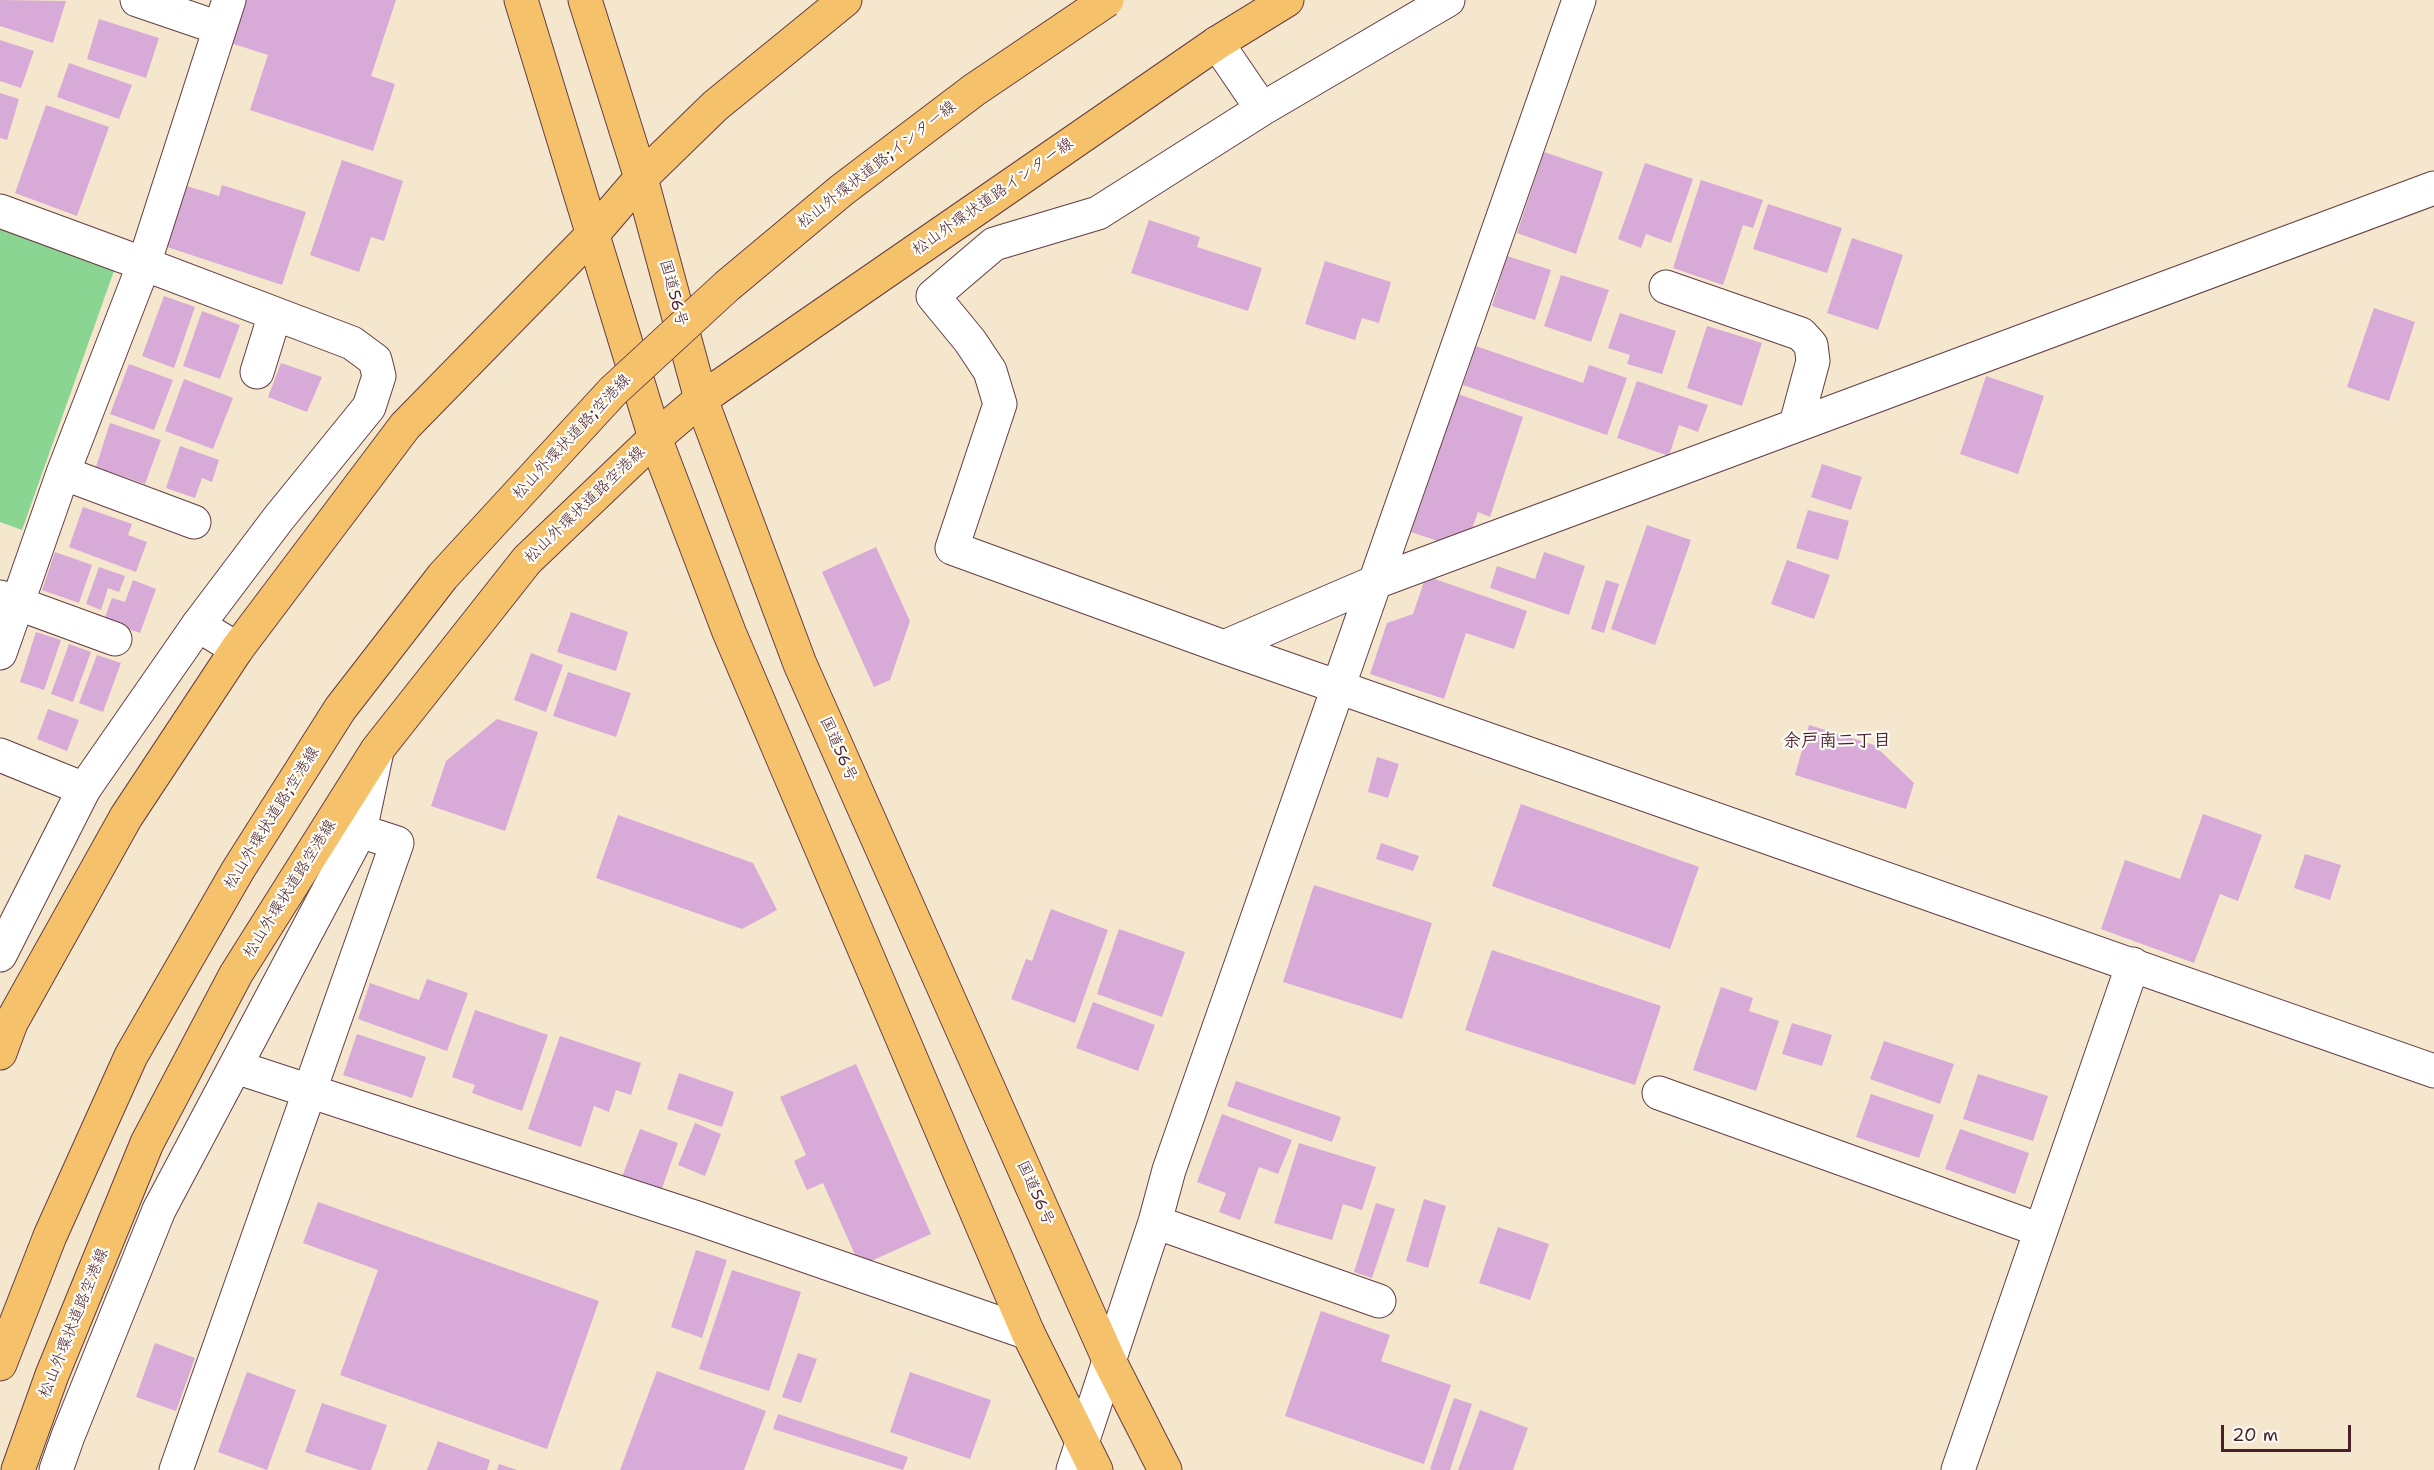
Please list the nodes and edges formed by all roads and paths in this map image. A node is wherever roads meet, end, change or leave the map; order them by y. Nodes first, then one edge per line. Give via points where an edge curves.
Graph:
1 (137, 0) edge
2 (521, 0) edge
3 (585, 0) edge
4 (844, 0) edge
5 (1107, 0) edge
6 (1287, 0) edge
7 (1449, 0) edge
8 (1579, 0) edge
9 (224, 14) edge
10 (1217, 43) junction
11 (1262, 109) junction
12 (641, 178) junction
13 (2434, 188) edge
14 (0, 211) edge
15 (592, 235) junction
16 (144, 264) junction
17 (1666, 287) dead end
18 (275, 314) junction
19 (660, 348) joint
20 (257, 372) dead end
21 (701, 399) junction
22 (1796, 424) junction
23 (655, 438) junction
24 (63, 473) junction
25 (194, 522) dead end
26 (1373, 583) junction
27 (9, 600) edge
28 (198, 625) junction
29 (115, 639) dead end
30 (1224, 647) junction
31 (237, 649) junction
32 (0, 653) edge
33 (1337, 687) junction
34 (377, 750) junction
35 (0, 755) edge
36 (84, 789) junction
37 (360, 831) junction
38 (0, 955) edge
39 (2133, 964) junction
40 (0, 1053) edge
41 (236, 1067) junction
42 (2434, 1071) edge
43 (310, 1090) junction
44 (1659, 1093) dead end
45 (1155, 1222) junction
46 (2040, 1230) junction
47 (1379, 1301) dead end
48 (1028, 1333) junction
49 (1109, 1360) junction
50 (0, 1364) edge
51 (1084, 1461) edge
52 (18, 1470) edge
53 (56, 1470) edge
54 (176, 1470) edge
55 (1165, 1470) edge
56 (1958, 1470) edge

1 - 9 street
2 - 15 highway
3 - 12 highway, 国道56号
4 - 12 highway via 715,106
5 - 19 highway, 松山外環状道路;インター線, bridge via 974,90 842,190
6 - 10 highway, 松山外環状道路インター線
7 - 11 street
8 - 26 street
9 - 16 street
10 - 11 street
10 - 21 highway, 松山外環状道路インター線
11 - 30 street via 1098,213 994,244 933,296 990,371 1000,404 952,548
12 - 15 highway
12 - 21 highway, 国道56号
13 - 22 street
14 - 16 street
15 - 23 highway
15 - 31 highway via 405,426
16 - 18 street
16 - 24 street
17 - 22 street via 1801,334 1811,345 1813,361
18 - 20 street
18 - 28 street via 352,344 375,360 379,376 369,408
19 - 50 highway, 松山外環状道路;空港線, bridge via 613,391 451,568 340,709 238,870 131,1056 50,1236
21 - 23 highway, 松山外環状道路空港線
21 - 49 highway, 国道56号 via 800,664
22 - 26 street
23 - 34 highway, 松山外環状道路空港線 via 527,560
23 - 48 highway via 729,632
24 - 25 street
24 - 27 street
26 - 30 street
26 - 33 street
27 - 29 street
27 - 32 street
28 - 31 street
28 - 36 street
30 - 33 street
31 - 40 highway via 126,817 11,1023
33 - 39 street
33 - 45 street via 1169,1170
34 - 37 street
34 - 52 highway, 松山外環状道路空港線 via 236,974 147,1143 52,1375
35 - 36 street
36 - 38 street
37 - 41 street
37 - 43 street via 397,843
39 - 42 street
39 - 46 street
41 - 43 street
41 - 53 street via 159,1210
43 - 48 street
43 - 54 street
44 - 46 street
45 - 47 street
45 - 49 street
46 - 56 street
48 - 51 highway
49 - 51 street
49 - 55 highway, 国道56号

